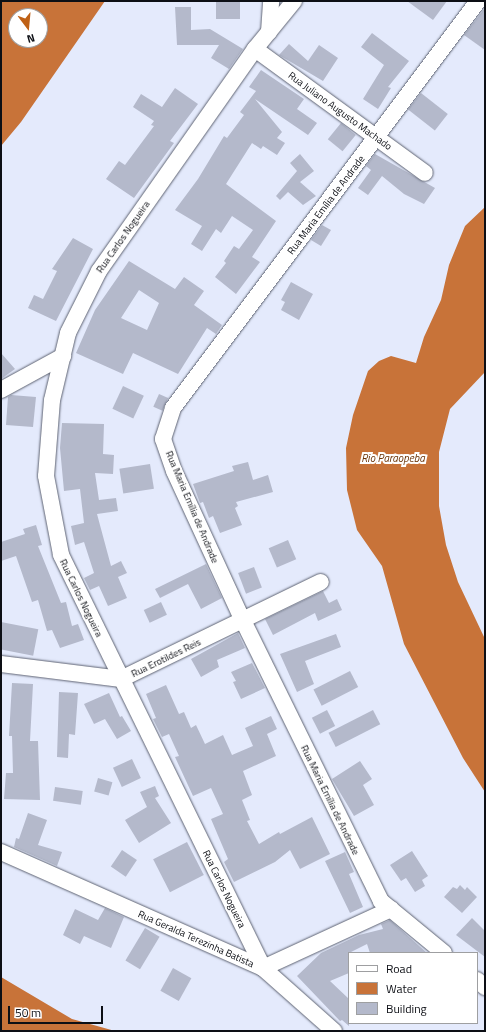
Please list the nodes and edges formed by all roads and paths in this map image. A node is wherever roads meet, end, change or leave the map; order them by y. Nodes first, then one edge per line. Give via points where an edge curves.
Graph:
1 (271, 1) edge
2 (294, 1) edge
3 (478, 1) edge
4 (269, 32) junction
5 (256, 49) junction
6 (376, 138) junction
7 (425, 173) dead end
8 (63, 356) junction
9 (1, 390) edge
10 (320, 582) dead end
11 (243, 621) junction
12 (1, 664) edge
13 (121, 679) junction
14 (1, 852) edge
15 (391, 909) junction
16 (443, 952) edge
17 (263, 968) junction
18 (334, 1031) edge

1 - 4 street
2 - 4 street, Rua Carlos Nogueira
3 - 6 street, Rua Maria Emília de Andrade
4 - 5 street, Rua Carlos Nogueira
5 - 6 street, Rua Juliano Augusto Machado
5 - 8 street, Rua Carlos Nogueira via 99,271 68,333
6 - 7 street, Rua Juliano Augusto Machado
6 - 11 street, Rua Maria Emília de Andrade via 173,408 163,438 174,471
8 - 9 street
8 - 13 street, Rua Carlos Nogueira via 52,400 46,476 61,556
10 - 11 street, Rua Erotildes Reis
11 - 13 street, Rua Erotildes Reis
11 - 15 street, Rua Maria Emília de Andrade via 361,863 381,901
12 - 13 street, Rua Erotildes Reis
13 - 17 street, Rua Carlos Nogueira
14 - 17 street, Rua Geralda Terezinha Batista
15 - 16 street, Rua Maria Emília de Andrade
15 - 17 street, Rua Geralda Terezinha Batista
17 - 18 street, Rua Carlos Nogueira

